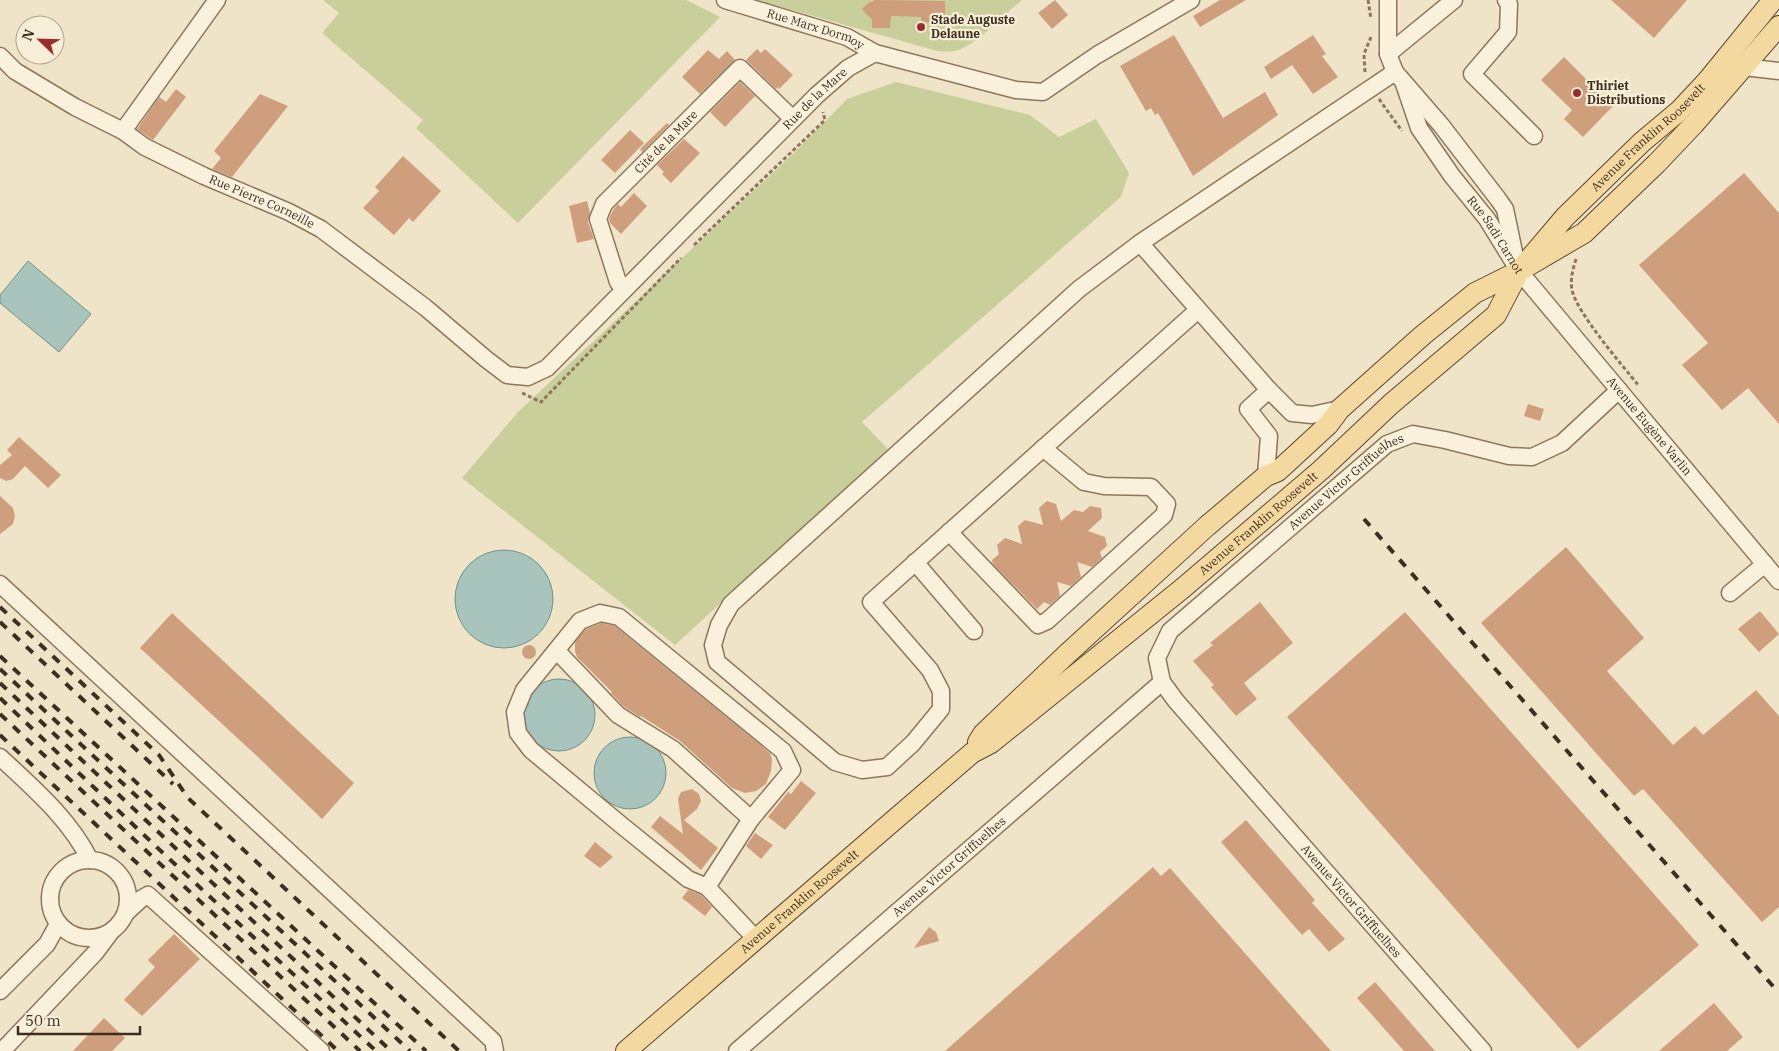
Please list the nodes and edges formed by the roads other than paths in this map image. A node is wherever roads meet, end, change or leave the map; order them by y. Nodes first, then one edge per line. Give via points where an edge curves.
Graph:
1 (217, 0) edge
2 (724, 0) edge
3 (1191, 0) edge
4 (1388, 0) edge
5 (1454, 0) edge
6 (1506, 0) edge
7 (1774, 0) edge
8 (1779, 26) edge
9 (876, 53) junction
10 (1388, 54) junction
11 (0, 56) edge
12 (1744, 67) junction
13 (1779, 71) edge
14 (1400, 78) junction
15 (794, 119) junction
16 (123, 131) junction
17 (1534, 136) dead end
18 (1140, 243) junction
19 (1519, 271) junction
20 (624, 290) junction
21 (1198, 310) junction
22 (507, 375) joint
23 (1270, 390) junction
24 (1619, 390) junction
25 (1340, 409) junction
26 (1043, 448) junction
27 (1266, 476) junction
28 (949, 532) junction
29 (915, 562) junction
30 (1765, 564) junction
31 (1779, 581) edge
32 (0, 584) edge
33 (1730, 593) dead end
34 (974, 631) dead end
35 (557, 651) junction
36 (1162, 682) junction
37 (972, 753) junction
38 (0, 757) edge
39 (751, 819) junction
40 (90, 860) junction
41 (707, 887) junction
42 (127, 912) junction
43 (58, 924) junction
44 (110, 933) junction
45 (756, 939) junction
46 (0, 991) edge
47 (2, 1051) edge
48 (320, 1051) edge
49 (495, 1051) edge
50 (626, 1051) edge
51 (737, 1051) edge
52 (1483, 1051) edge

1 - 16 street
2 - 9 street, Rue Marx Dormoy via 847,37
3 - 9 street via 1097,55 1043,92 1016,90
4 - 10 street, Rue Sadi Carnot
5 - 10 street
6 - 17 street via 1509,4 1508,32 1472,74
7 - 19 main road, Avenue Franklin Roosevelt via 1685,105 1565,217
8 - 12 main road, Avenue Franklin Roosevelt
9 - 15 street, Rue de la Mare via 848,68
10 - 14 street, Rue Sadi Carnot
11 - 16 street, Rue Pierre Corneille via 15,72
12 - 13 street
12 - 19 main road, Avenue Franklin Roosevelt via 1657,163 1584,232
14 - 18 street via 1372,89
14 - 19 street, Rue Sadi Carnot via 1419,128 1487,219
14 - 19 street, Rue Sadi Carnot via 1441,125 1505,210
15 - 20 street, Rue de la Mare
15 - 20 street, Cité de la Mare via 740,68 604,204 598,219 618,282
16 - 22 street, Rue Pierre Corneille via 146,147 195,172 321,229 426,308
18 - 21 street
18 - 29 street via 1079,288 730,604 713,645 717,662 835,762 862,770 887,767 941,709 941,691 930,670 871,602
19 - 24 street, Avenue Eugène Varlin
19 - 25 main road, Avenue Franklin Roosevelt via 1476,293
19 - 37 main road, Avenue Franklin Roosevelt via 1496,315 1391,404 1321,470 991,743
20 - 22 street, Rue de la Mare via 547,368 528,377
21 - 23 street
21 - 26 street
23 - 25 street via 1292,413 1312,415
23 - 27 street via 1248,409 1268,436
24 - 30 street, Avenue Eugène Varlin
24 - 36 street, Avenue Victor Griffuelhes via 1562,443 1532,457 1509,456 1413,434 1387,444 1170,631 1157,658
25 - 27 main road, Avenue Franklin Roosevelt via 1328,425 1278,471
26 - 28 street
26 - 28 street via 1084,482 1104,486 1151,487 1167,504 1164,515 1048,621 1038,625
27 - 37 main road, Avenue Franklin Roosevelt via 1066,654 983,734
28 - 29 street
29 - 34 street
30 - 31 street, Avenue Eugène Varlin
30 - 33 street
32 - 49 street via 493,1042
35 - 39 street via 618,715 673,749
35 - 39 street via 580,621 600,613 619,617 783,751 792,770
35 - 41 street via 524,690 515,712 518,733 531,750 605,812 688,879
36 - 51 street, Avenue Victor Griffuelhes
36 - 52 street, Avenue Victor Griffuelhes
37 - 45 main road, Avenue Franklin Roosevelt
38 - 40 street via 52,806
39 - 41 street
40 - 42 street via 108,864 122,876 128,894
40 - 43 street via 64,869 52,886 50,906
41 - 45 street
42 - 44 street
42 - 48 street via 148,895
43 - 44 street via 70,934 84,939
43 - 46 street via 47,944
44 - 47 street via 95,954
45 - 50 main road, Avenue Franklin Roosevelt

